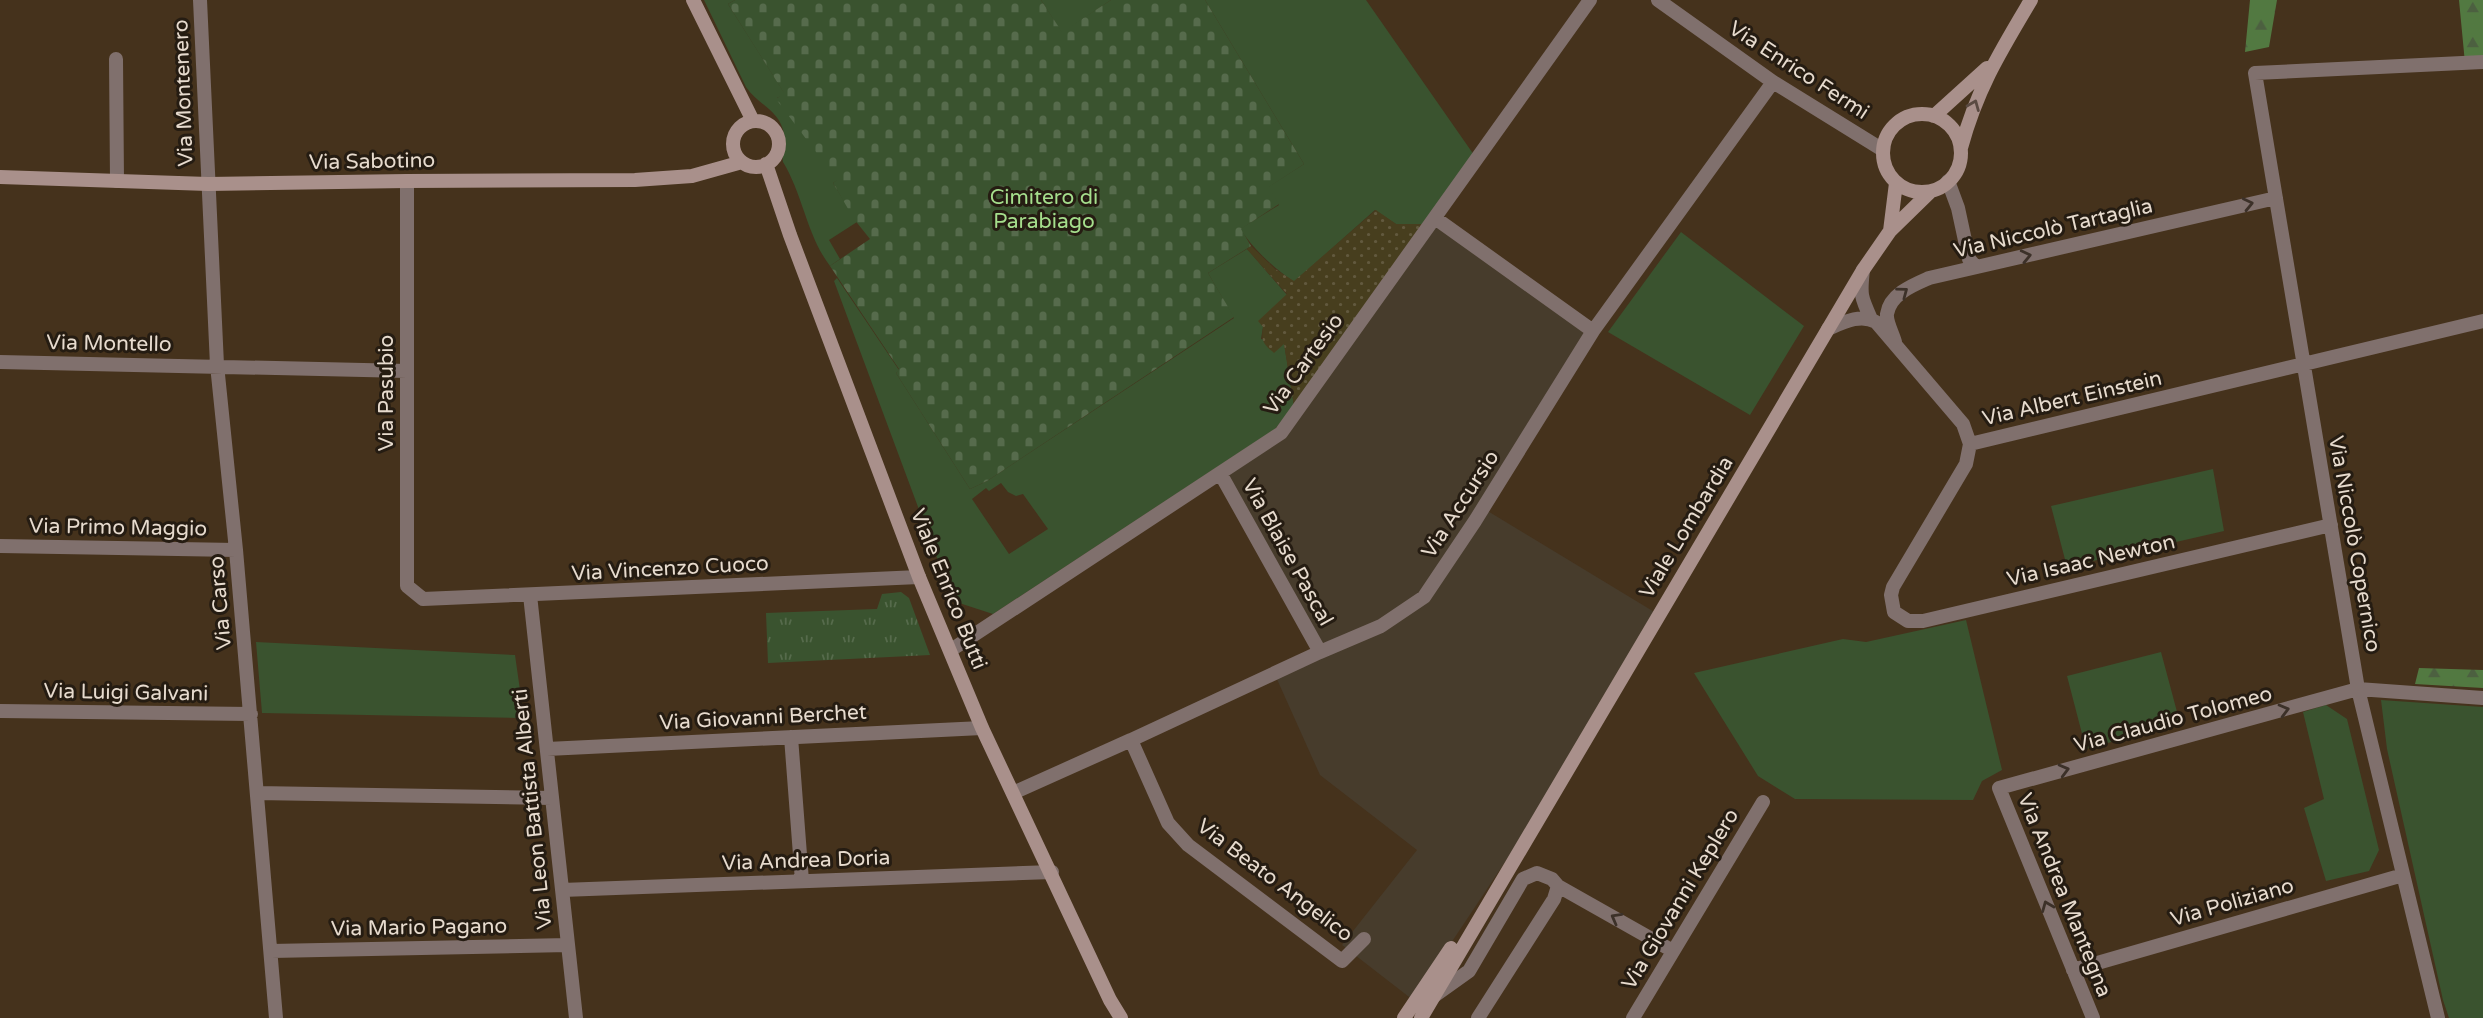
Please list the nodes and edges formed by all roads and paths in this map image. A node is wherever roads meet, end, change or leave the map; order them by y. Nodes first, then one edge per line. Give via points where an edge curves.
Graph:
1 (200, 0) edge
2 (693, 0) edge
3 (1590, 0) edge
4 (1658, 0) edge
5 (2031, 0) edge
6 (116, 59) dead end
7 (2483, 62) edge
8 (1993, 63) junction
9 (1773, 82) junction
10 (1934, 116) junction
11 (753, 121) junction
12 (1883, 150) junction
13 (1960, 150) junction
14 (742, 162) junction
15 (766, 164) junction
16 (0, 177) edge
17 (407, 180) junction
18 (117, 181) junction
19 (1948, 181) junction
20 (1896, 183) junction
21 (208, 184) junction
22 (1930, 192) junction
23 (2276, 198) junction
24 (1435, 218) junction
25 (1890, 231) junction
26 (1976, 267) junction
27 (1863, 270) junction
28 (1871, 319) junction
29 (2483, 321) edge
30 (1828, 330) junction
31 (1593, 331) junction
32 (1896, 346) junction
33 (0, 362) edge
34 (2304, 364) junction
35 (216, 365) junction
36 (407, 371) junction
37 (1970, 444) junction
38 (1220, 473) junction
39 (2331, 525) junction
40 (0, 546) edge
41 (236, 550) junction
42 (919, 577) junction
43 (530, 595) junction
44 (423, 599) joint
45 (951, 650) junction
46 (1320, 652) junction
47 (2358, 689) junction
48 (2483, 698) edge
49 (0, 711) edge
50 (251, 714) junction
51 (982, 728) junction
52 (791, 737) junction
53 (1131, 740) junction
54 (547, 749) junction
55 (1999, 788) joint
56 (257, 793) junction
57 (1013, 793) junction
58 (552, 798) junction
59 (1762, 802) dead end
60 (1521, 846) junction
61 (1052, 872) junction
62 (2403, 875) junction
63 (802, 881) junction
64 (1558, 886) junction
65 (562, 890) junction
66 (1364, 939) dead end
67 (568, 945) junction
68 (271, 951) junction
69 (1673, 951) junction
70 (2073, 970) junction
71 (1433, 997) junction
72 (276, 1018) edge
73 (576, 1018) edge
74 (1121, 1018) edge
75 (1404, 1018) edge
76 (1420, 1018) edge
77 (1478, 1018) edge
78 (1633, 1018) edge
79 (2093, 1018) edge
80 (2438, 1018) edge

1 - 21 street, Via Montenero
2 - 11 street
3 - 24 street, Via Cartesio
4 - 9 street, Via Enrico Fermi
5 - 8 street
6 - 18 street
7 - 23 street, Via Niccolò Copernico via 2255,73
8 - 10 street
13 -> 8 street via 1972,108
9 - 12 street, Via Enrico Fermi
9 - 31 street, Via Accursio
10 - 12 street via 1900,121
10 - 13 street via 1952,129
11 - 14 street via 734,137 736,155
11 - 15 street via 776,133 778,151
12 - 20 street, Viale Lombardia via 1888,173
13 - 19 street via 1959,163
14 - 15 street via 759,167
14 - 17 street, Via Sabotino via 662,180
15 - 42 street, Viale Enrico Butti
16 - 18 street, Via Sabotino
17 - 21 street, Via Sabotino
17 - 36 street, Via Pasubio
18 - 21 street, Via Sabotino
19 - 22 street, Viale Lombardia
19 - 26 street via 1969,259
20 - 22 street
20 - 25 street, Viale Lombardia
21 - 35 street, Via Carso
22 - 25 street, Viale Lombardia
26 -> 23 street, Via Niccolò Tartaglia
23 - 34 street, Via Niccolò Copernico
24 - 31 street
24 - 38 street, Via Cartesio via 1280,433
25 - 27 street, Viale Lombardia
32 -> 26 street, Via Niccolò Tartaglia via 1887,315 1893,299 1929,278
27 - 28 street via 1862,304
27 - 30 street, Viale Lombardia
28 - 30 street via 1853,319
28 - 32 street, Via Albert Einstein
29 - 34 street, Via Albert Einstein
30 - 60 street, Viale Lombardia
31 - 46 street, Via Accursio via 1424,597 1381,626
32 - 37 street, Via Albert Einstein via 1963,424
33 - 35 street, Via Montello
34 - 37 street, Via Albert Einstein
34 - 39 street, Via Niccolò Copernico
35 - 36 street, Via Montello
35 - 41 street, Via Carso
36 - 44 street, Via Pasubio via 407,586
37 - 39 street, Via Isaac Newton via 1966,464 1896,580 1891,595 1900,618 1916,622
38 - 45 street, Via Cartesio
38 - 46 street, Via Blaise Pascal
39 - 47 street, Via Niccolò Copernico
40 - 41 street, Via Primo Maggio
41 - 50 street, Via Carso
42 - 43 street, Via Vincenzo Cuoco
42 - 45 street, Viale Enrico Butti
43 - 44 street, Via Vincenzo Cuoco
43 - 54 street, Via Leon Battista Alberti
45 - 51 street, Viale Enrico Butti
46 - 53 street, Via Blaise Pascal
47 - 48 street, Via Claudio Tolomeo
55 -> 47 street, Via Claudio Tolomeo
47 - 62 street, Via Niccolò Copernico
49 - 50 street, Via Luigi Galvani
50 - 56 street, Via Carso
51 - 52 street, Via Giovanni Berchet
51 - 57 street, Viale Enrico Butti
52 - 54 street, Via Giovanni Berchet
52 - 63 street
53 - 57 street
53 - 66 street, Via Beato Angelico via 1168,823 1188,845 1342,961
54 - 58 street, Via Leon Battista Alberti
70 -> 55 street, Via Andrea Mantegna
56 - 58 street
56 - 68 street, Via Carso
57 - 61 street, Viale Enrico Butti
58 - 65 street, Via Leon Battista Alberti
59 - 69 street, Via Giovanni Keplero
60 - 71 street, Viale Lombardia
60 - 75 street, Viale Lombardia
61 - 63 street, Via Andrea Doria
61 - 74 street, Viale Enrico Butti
62 - 70 street, Via Poliziano
62 - 80 street, Via Niccolò Copernico
63 - 65 street, Via Andrea Doria
69 -> 64 street
64 - 71 street via 1537,873 1523,879 1469,971
64 - 77 street via 1555,899
65 - 67 street, Via Leon Battista Alberti
67 - 68 street, Via Mario Pagano
67 - 73 street, Via Leon Battista Alberti
68 - 72 street, Via Carso
69 - 78 street, Via Giovanni Keplero
70 - 79 street, Via Andrea Mantegna
71 - 76 street, Viale Lombardia

